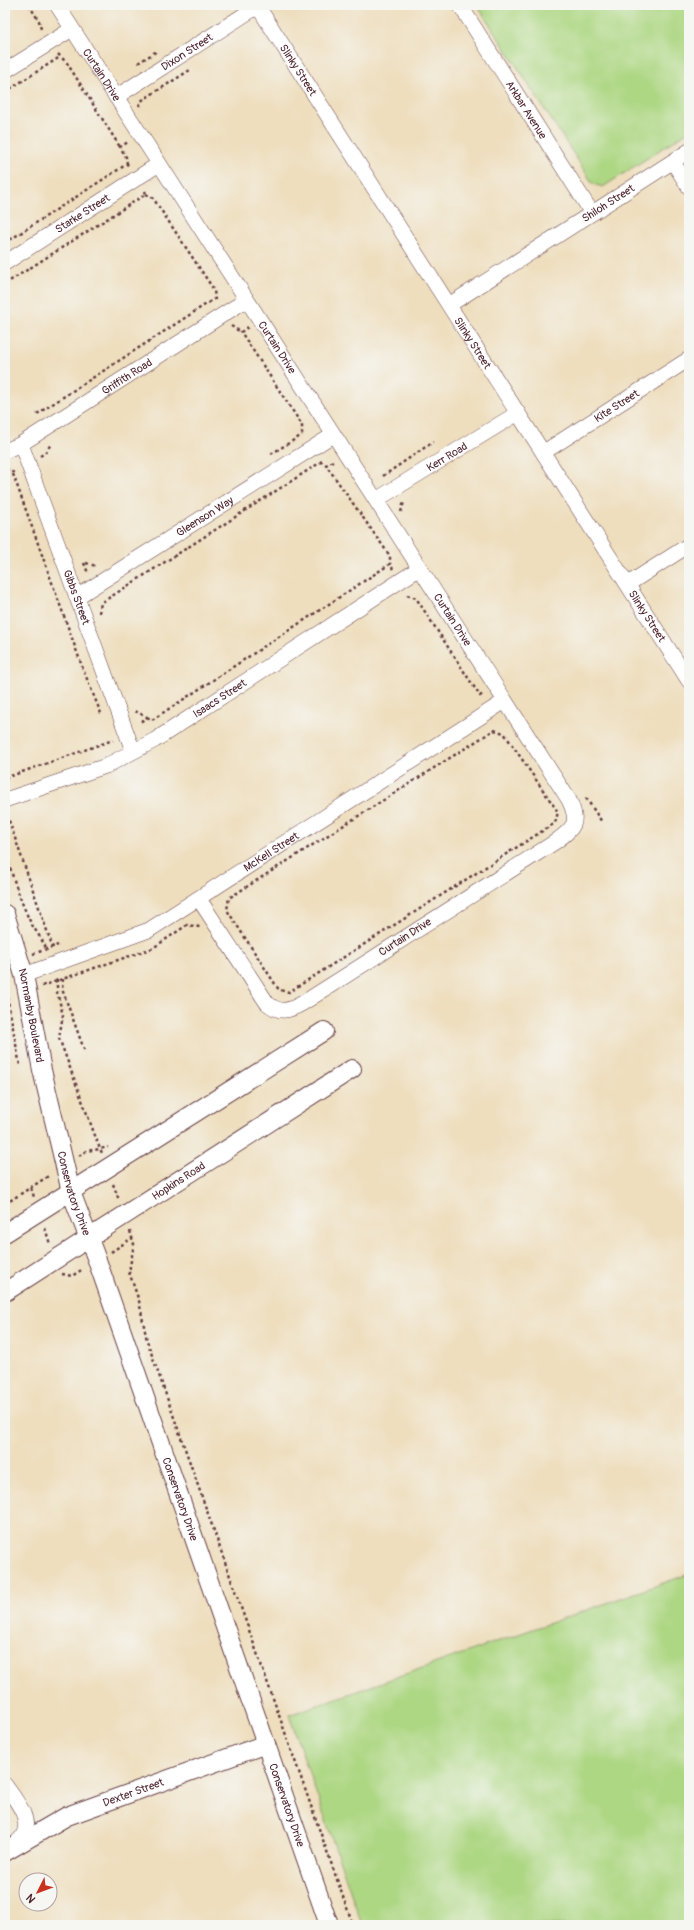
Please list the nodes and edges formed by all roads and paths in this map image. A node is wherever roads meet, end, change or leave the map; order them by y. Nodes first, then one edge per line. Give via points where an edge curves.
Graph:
1 (29, 5) edge
2 (57, 5) edge
3 (258, 5) edge
4 (460, 5) edge
5 (41, 29) dead end
6 (72, 29) junction
7 (156, 50) dead end
8 (132, 67) dead end
9 (190, 70) dead end
10 (5, 71) edge
11 (5, 92) edge
12 (116, 97) junction
13 (138, 111) dead end
14 (140, 135) junction
15 (120, 147) junction
16 (689, 151) edge
17 (672, 162) junction
18 (127, 164) dead end
19 (159, 164) junction
20 (689, 187) edge
21 (146, 194) dead end
22 (592, 213) junction
23 (5, 263) edge
24 (214, 299) junction
25 (246, 300) junction
26 (449, 305) junction
27 (224, 314) junction
28 (260, 320) junction
29 (232, 328) junction
30 (226, 332) dead end
31 (241, 332) junction
32 (689, 359) edge
33 (518, 413) junction
34 (35, 415) dead end
35 (333, 435) junction
36 (56, 441) dead end
37 (433, 442) dead end
38 (21, 444) junction
39 (312, 448) junction
40 (5, 451) edge
41 (544, 452) junction
42 (321, 462) junction
43 (28, 464) junction
44 (326, 465) dead end
45 (5, 468) edge
46 (13, 474) junction
47 (381, 477) dead end
48 (343, 491) dead end
49 (409, 498) dead end
50 (376, 500) junction
51 (400, 514) dead end
52 (689, 545) edge
53 (390, 564) junction
54 (420, 568) junction
55 (400, 581) junction
56 (628, 584) junction
57 (406, 595) dead end
58 (411, 596) junction
59 (77, 597) junction
60 (98, 614) dead end
61 (689, 681) edge
62 (496, 686) junction
63 (505, 700) junction
64 (133, 706) dead end
65 (147, 717) junction
66 (104, 719) dead end
67 (126, 732) junction
68 (110, 733) dead end
69 (112, 740) junction
70 (133, 751) junction
71 (5, 778) edge
72 (585, 796) dead end
73 (9, 806) edge
74 (602, 822) dead end
75 (5, 845) edge
76 (232, 877) junction
77 (240, 892) junction
78 (199, 899) junction
79 (5, 914) edge
80 (203, 934) dead end
81 (60, 944) dead end
82 (53, 947) junction
83 (56, 964) junction
84 (24, 976) junction
85 (63, 979) junction
86 (5, 985) edge
87 (278, 990) junction
88 (267, 1003) junction
89 (324, 1031) dead end
90 (84, 1052) dead end
91 (20, 1066) dead end
92 (352, 1069) dead end
93 (42, 1070) joint
94 (112, 1146) dead end
95 (30, 1188) dead end
96 (71, 1192) junction
97 (5, 1204) edge
98 (5, 1233) edge
99 (132, 1238) dead end
100 (88, 1239) junction
101 (5, 1292) edge
102 (266, 1744) junction
103 (5, 1785) edge
104 (8, 1849) edge
105 (329, 1925) edge
106 (353, 1925) edge

1 - 5 path
2 - 6 street, Curtain Drive
3 - 12 street, Dixon Street
3 - 26 street, Slinky Street
4 - 22 street, Arkbar Avenue
6 - 10 street
6 - 12 street, Curtain Drive
7 - 8 path
9 - 13 path via 141,101
11 - 15 path via 60,57 67,63
12 - 14 street, Curtain Drive
14 - 15 path
14 - 19 street, Curtain Drive
15 - 18 path
16 - 17 street, Shiloh Street
17 - 20 street
17 - 22 street, Shiloh Street
19 - 23 street, Starke Street
19 - 25 street, Curtain Drive
21 - 24 path via 153,198 214,290
22 - 26 street, Shiloh Street
24 - 27 path
24 - 34 path
25 - 27 street, Griffith Road
25 - 28 street, Curtain Drive
26 - 33 street, Slinky Street
27 - 29 path
27 - 38 street, Griffith Road
28 - 31 path
28 - 35 street, Curtain Drive
29 - 30 path
29 - 31 path
31 - 39 path via 302,425 302,435
32 - 41 street, Kite Street
33 - 41 street, Slinky Street
33 - 50 street, Kerr Road
35 - 39 street, Gleenson Way
35 - 50 street, Curtain Drive
36 - 43 path via 45,453
37 - 47 path
38 - 40 street, Griffith Road
38 - 43 street, Gibbs Street
39 - 42 path
39 - 59 street, Gleenson Way
41 - 56 street, Slinky Street
42 - 44 path
42 - 60 path via 101,603
43 - 46 path
43 - 59 street, Gibbs Street
45 - 46 path
46 - 66 path
48 - 53 path via 390,556
49 - 51 path via 404,502
50 - 54 street, Curtain Drive
52 - 56 street
53 - 55 path
53 - 65 path via 152,720
54 - 55 street, Isaacs Street
54 - 62 street, Curtain Drive
55 - 58 path
55 - 70 street, Isaacs Street via 155,740
56 - 61 street, Slinky Street
57 - 58 path
58 - 62 path via 416,598 480,696
59 - 67 street, Gibbs Street
62 - 63 street, Curtain Drive
63 - 76 street, McKell Street
63 - 88 street, Curtain Drive via 569,800 574,813 574,824 555,842 303,1003 287,1011 280,1011
64 - 65 path via 136,712
65 - 67 path
67 - 69 path
67 - 70 street, Gibbs Street
68 - 69 path
69 - 71 path
70 - 73 street, Isaacs Street via 106,766
72 - 74 path
73 - 82 path via 6,813
75 - 83 path via 6,856 29,920
76 - 77 path
76 - 78 street, McKell Street
77 - 87 path via 229,898 227,910
77 - 87 path via 494,730 504,733 558,812 555,823 542,832 289,992
78 - 83 street, McKell Street via 149,930
78 - 88 street
79 - 84 street, Normanby Boulevard
80 - 85 path via 199,927 187,925 153,948
81 - 82 path
82 - 83 path
83 - 84 street, McKell Street
83 - 85 path
83 - 94 path via 57,992 63,1015 60,1038 100,1149
84 - 93 street, Normanby Boulevard
85 - 90 path via 62,989
86 - 91 path
87 - 88 path via 276,998
89 - 96 street
92 - 100 street, Hopkins Road
93 - 96 street, Conservatory Drive
95 - 97 path
96 - 98 street
96 - 100 street, Conservatory Drive
99 - 106 path via 134,1244 129,1272 139,1301 147,1341
100 - 101 street, Hopkins Road
100 - 102 street, Conservatory Drive
102 - 104 street, Dexter Street via 67,1816
102 - 105 street, Conservatory Drive
103 - 104 street via 24,1813 26,1825 23,1836

